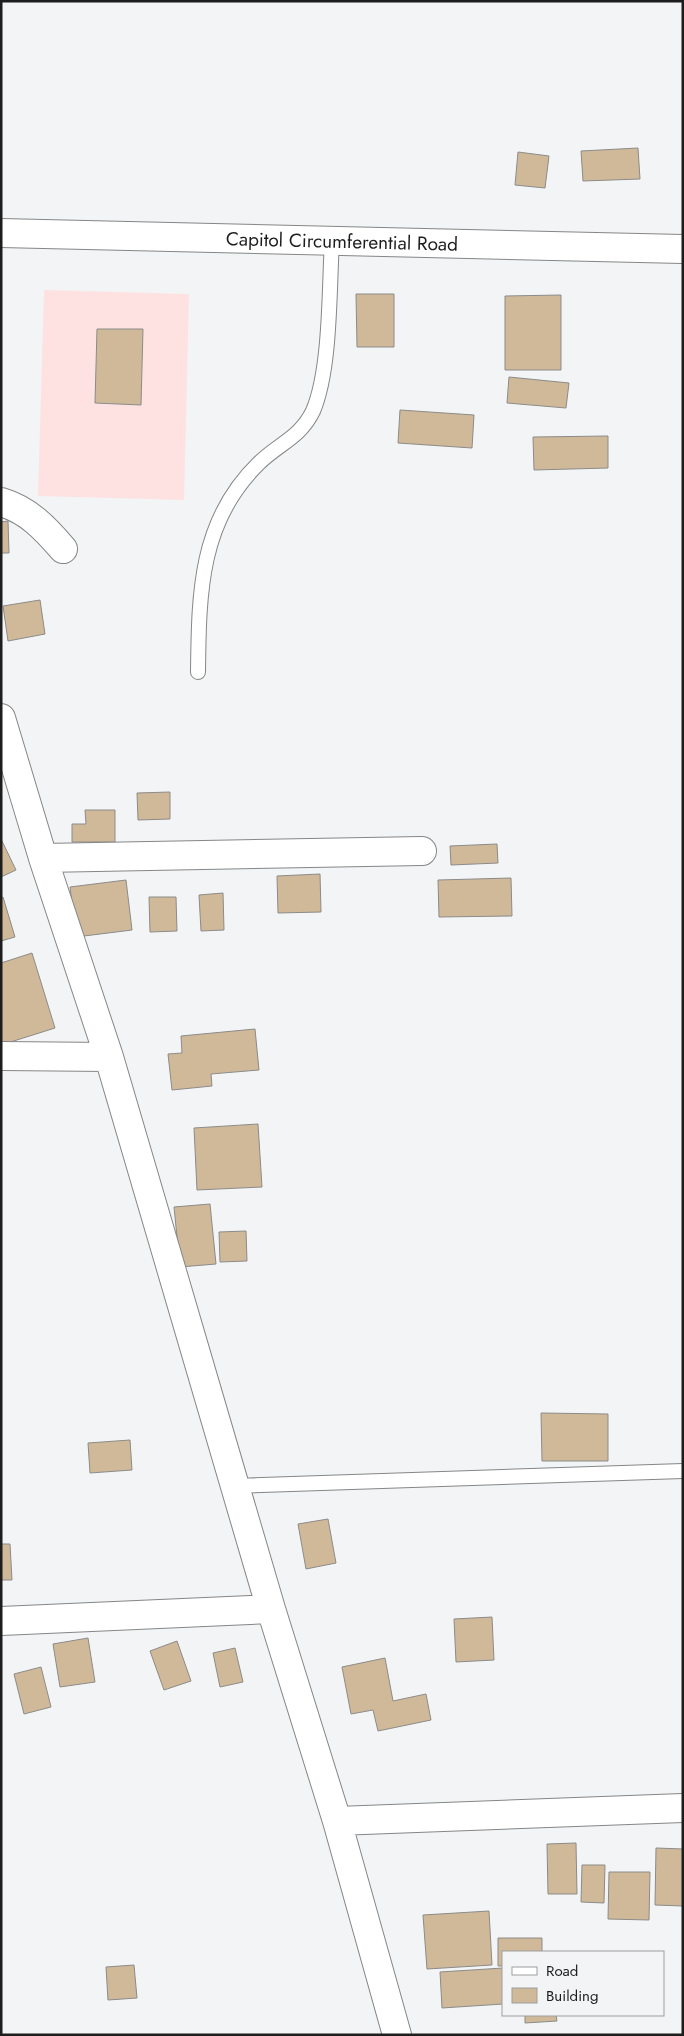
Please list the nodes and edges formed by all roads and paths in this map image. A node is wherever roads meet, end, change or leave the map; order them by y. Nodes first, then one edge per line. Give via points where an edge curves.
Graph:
1 (1, 233) edge
2 (332, 241) junction
3 (683, 250) edge
4 (1, 502) edge
5 (63, 549) dead end
6 (198, 672) dead end
7 (1, 718) edge
8 (422, 851) dead end
9 (43, 858) junction
10 (1, 1056) edge
11 (109, 1057) junction
12 (683, 1471) edge
13 (235, 1486) junction
14 (271, 1609) junction
15 (1, 1621) edge
16 (683, 1808) edge
17 (337, 1821) junction
18 (397, 2035) edge

1 - 2 street, Capitol Circumferential Road
2 - 3 street, Capitol Circumferential Road
2 - 6 lane via 324,365 312,411 295,437 259,462 224,507 208,548 199,597
4 - 5 street via 16,506 40,523
7 - 9 street
8 - 9 street
9 - 11 street
10 - 11 street
11 - 13 street
12 - 13 lane
13 - 14 street
14 - 15 street
14 - 17 street
16 - 17 street
17 - 18 street

